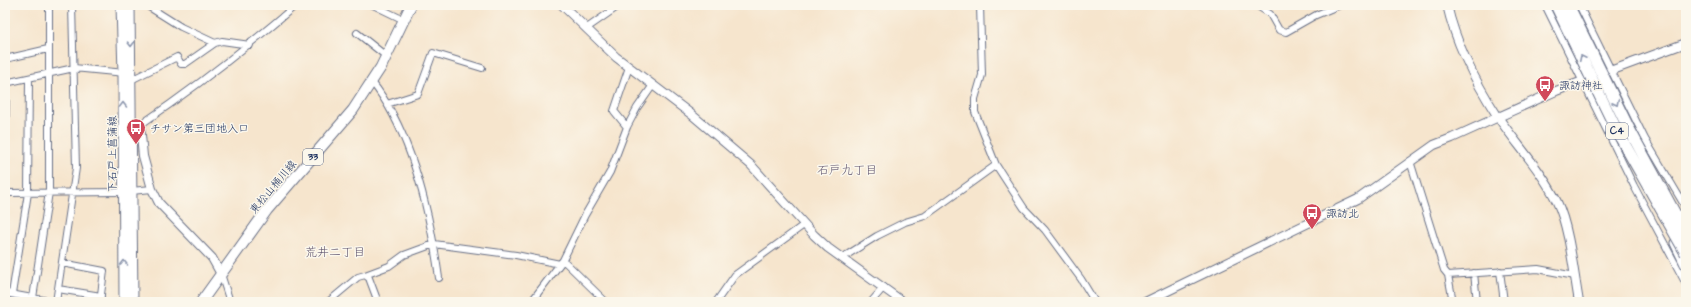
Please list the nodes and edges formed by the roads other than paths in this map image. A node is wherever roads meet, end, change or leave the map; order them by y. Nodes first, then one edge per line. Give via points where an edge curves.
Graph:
1 (72, 5) edge
2 (121, 5) edge
3 (130, 5) edge
4 (146, 5) edge
5 (296, 5) edge
6 (373, 5) edge
7 (411, 5) edge
8 (562, 5) edge
9 (620, 5) edge
10 (980, 5) edge
11 (1256, 5) edge
12 (1340, 5) edge
13 (1447, 5) edge
14 (1545, 5) edge
15 (1556, 5) edge
16 (1568, 5) edge
17 (1578, 5) edge
18 (49, 8) dead end
19 (404, 20) junction
20 (587, 28) junction
21 (357, 33) dead end
22 (215, 42) junction
23 (1686, 43) edge
24 (250, 45) junction
25 (48, 49) junction
26 (386, 56) junction
27 (5, 59) edge
28 (629, 67) junction
29 (74, 68) junction
30 (482, 68) dead end
31 (1610, 70) junction
32 (50, 73) junction
33 (128, 75) junction
34 (29, 78) junction
35 (1583, 81) junction
36 (372, 82) junction
37 (6, 83) edge
38 (653, 85) junction
39 (387, 104) junction
40 (5, 116) edge
41 (1498, 117) junction
42 (136, 125) junction
43 (627, 127) junction
44 (1410, 161) junction
45 (996, 165) junction
46 (1637, 166) junction
47 (5, 177) edge
48 (5, 184) edge
49 (152, 189) junction
50 (49, 192) junction
51 (72, 192) junction
52 (127, 192) junction
53 (5, 193) edge
54 (28, 193) junction
55 (1686, 208) edge
56 (1677, 217) junction
57 (805, 224) junction
58 (1686, 231) edge
59 (1686, 234) edge
60 (434, 244) junction
61 (1686, 253) edge
62 (842, 258) junction
63 (562, 262) junction
64 (62, 263) junction
65 (1686, 264) edge
66 (1500, 271) junction
67 (1474, 273) junction
68 (221, 274) junction
69 (365, 275) junction
70 (1448, 275) junction
71 (1575, 276) junction
72 (439, 278) dead end
73 (1686, 284) edge
74 (884, 287) junction
75 (58, 289) junction
76 (5, 293) edge
77 (12, 294) junction
78 (33, 298) junction
79 (100, 299) edge
80 (55, 302) edge
81 (124, 302) edge
82 (133, 302) edge
83 (201, 302) edge
84 (230, 302) edge
85 (328, 302) edge
86 (378, 302) edge
87 (531, 302) edge
88 (606, 302) edge
89 (716, 302) edge
90 (871, 302) edge
91 (903, 302) edge
92 (1095, 302) edge
93 (1145, 302) edge
94 (1453, 302) edge
95 (1478, 302) edge
96 (1504, 302) edge
97 (1579, 302) edge

1 - 29 street
2 - 33 main road, 下石戸上菖蒲線
3 -> 33 main road, 下石戸上菖蒲線
4 - 22 street via 181,27
5 - 24 street
6 - 19 street
7 - 19 main road, 東松山桶川線 / 33
8 - 20 street
9 - 20 street
10 - 45 street via 982,75 975,99 975,112
11 - 12 street via 1270,14 1279,30 1286,32
13 - 41 street via 1464,56
14 - 35 street
46 -> 15 highway, C4, bridge via 1617,131
16 -> 56 highway, C4, bridge via 1627,125
17 - 31 street
18 - 25 street
19 - 26 main road, 東松山桶川線 / 33
20 - 28 street
21 - 26 street
22 - 24 street
22 - 33 street via 185,64 181,64 176,57
23 - 31 street
24 - 42 street via 184,95
25 - 27 street
25 - 32 street
26 - 36 main road, 東松山桶川線 / 33
28 - 38 street
28 - 43 street via 614,111
29 - 32 street
29 - 33 street
29 - 51 street via 76,168
30 - 39 street via 432,53 418,94
31 - 35 street
31 - 55 street via 1654,155
32 - 34 street
32 - 50 street
33 - 42 main road, 下石戸上菖蒲線
52 -> 33 main road, 下石戸上菖蒲線
34 - 37 street
34 - 54 street
35 - 41 street
35 - 73 street via 1634,186
36 - 39 street
36 - 68 main road, 東松山桶川線 / 33 via 353,110 267,210
37 - 40 street
38 - 43 street
38 - 57 street via 751,165
39 - 60 street via 395,117 416,171
40 - 47 street
41 - 44 street via 1434,145
41 - 71 street via 1556,200 1563,219
42 - 49 street
42 - 52 main road, 下石戸上菖蒲線
43 - 63 street via 610,172
44 - 70 street via 1444,270
44 - 93 street via 1352,203
45 - 62 street via 925,216 905,222 877,236
45 - 92 street via 1024,208 1045,230
46 - 61 highway, C4, bridge
46 - 65 highway, bridge
47 - 48 street
49 - 52 street
49 - 68 street via 159,203 212,258
50 - 51 street
50 - 54 street
50 - 78 street
51 - 52 street
51 - 64 street
81 -> 52 main road, 下石戸上菖蒲線
52 - 82 main road, 下石戸上菖蒲線
53 - 54 street
54 - 77 street
56 - 58 highway, bridge
56 - 59 highway, C4, bridge
57 - 62 street via 814,235
57 - 89 street via 735,275
60 - 63 street
60 - 69 street via 404,255 389,266
60 - 72 street
62 - 74 street
63 - 87 street
63 - 88 street
64 - 75 street
64 - 79 street via 104,271
66 - 67 street
66 - 71 street via 1538,269
66 - 96 street
67 - 70 street
67 - 95 street
68 - 83 main road, 東松山桶川線 / 33
68 - 84 street
69 - 85 street via 358,277
69 - 86 street via 369,278
70 - 94 street
71 - 97 street
74 - 90 street
74 - 91 street
75 - 79 street
75 - 80 street
76 - 77 street
77 - 78 street
78 - 80 street

